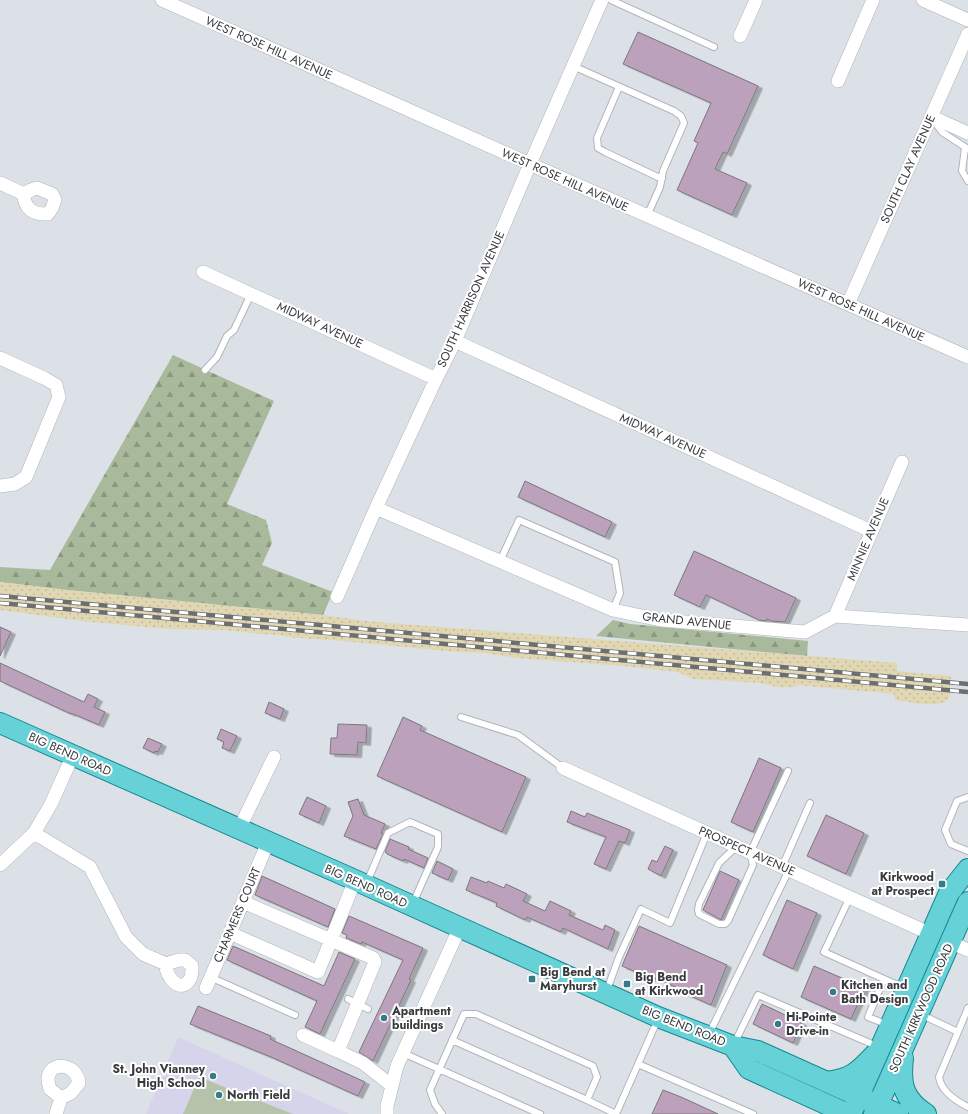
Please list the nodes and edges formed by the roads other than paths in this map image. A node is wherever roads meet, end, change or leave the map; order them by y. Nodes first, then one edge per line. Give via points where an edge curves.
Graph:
1 (162, 0) edge
2 (602, 0) edge
3 (611, 0) edge
4 (756, 0) edge
5 (873, 0) edge
6 (922, 0) edge
7 (968, 20) edge
8 (968, 34) edge
9 (740, 36) dead end
10 (714, 47) dead end
11 (573, 66) junction
12 (838, 81) dead end
13 (619, 87) junction
14 (932, 117) junction
15 (968, 133) edge
16 (967, 148) edge
17 (530, 164) junction
18 (662, 178) junction
19 (968, 181) edge
20 (0, 183) edge
21 (24, 194) dead end
22 (647, 216) junction
23 (204, 272) dead end
24 (252, 294) junction
25 (848, 304) junction
26 (455, 341) junction
27 (968, 357) edge
28 (0, 358) edge
29 (205, 370) dead end
30 (436, 379) junction
31 (902, 462) dead end
32 (0, 486) edge
33 (376, 508) junction
34 (872, 531) junction
35 (500, 562) junction
36 (337, 597) dead end
37 (613, 610) junction
38 (835, 616) junction
39 (968, 625) edge
40 (461, 717) dead end
41 (0, 723) edge
42 (72, 755) junction
43 (274, 757) dead end
44 (563, 768) joint
45 (788, 771) dead end
46 (968, 797) edge
47 (810, 803) dead end
48 (239, 829) junction
49 (34, 833) junction
50 (706, 833) junction
51 (268, 842) junction
52 (737, 846) junction
53 (968, 851) edge
54 (750, 853) junction
55 (0, 866) edge
56 (785, 868) junction
57 (968, 869) edge
58 (361, 883) junction
59 (850, 897) junction
60 (243, 902) junction
61 (412, 906) junction
62 (966, 911) edge
63 (460, 928) junction
64 (230, 933) junction
65 (331, 940) junction
66 (946, 940) edge
67 (166, 964) dead end
68 (884, 979) junction
69 (208, 982) joint
70 (907, 989) junction
71 (606, 993) junction
72 (968, 1008) edge
73 (918, 1013) junction
74 (295, 1015) dead end
75 (658, 1017) junction
76 (890, 1026) junction
77 (958, 1032) junction
78 (303, 1036) dead end
79 (708, 1036) junction
80 (452, 1040) junction
81 (733, 1046) junction
82 (880, 1048) junction
83 (904, 1048) junction
84 (338, 1051) junction
85 (403, 1053) junction
86 (638, 1064) junction
87 (439, 1069) junction
88 (826, 1082) junction
89 (392, 1086) junction
90 (795, 1090) junction
91 (61, 1098) dead end
92 (587, 1100) junction
93 (968, 1107) edge
94 (853, 1108) edge
95 (876, 1110) edge
96 (56, 1114) edge
97 (387, 1114) edge
98 (442, 1114) edge
99 (540, 1114) edge
100 (616, 1114) edge
101 (753, 1114) edge
102 (817, 1114) edge
103 (898, 1114) edge
104 (926, 1114) edge

1 - 17 street, WEST ROSE HILL AVENUE
2 - 11 street, SOUTH HARRISON AVENUE
3 - 10 lane
4 - 9 street
5 - 12 street
6 - 7 street
8 - 14 street, SOUTH CLAY AVENUE
11 - 13 lane
11 - 17 street, SOUTH HARRISON AVENUE
13 - 18 lane via 681,116 684,123
13 - 18 lane via 597,138 598,148
14 - 15 street
14 - 16 lane via 942,132
14 - 25 street, SOUTH CLAY AVENUE
16 - 19 lane via 962,171
17 - 22 street, WEST ROSE HILL AVENUE
17 - 26 street, SOUTH HARRISON AVENUE
18 - 22 lane
20 - 21 street
22 - 25 street, WEST ROSE HILL AVENUE
23 - 24 street, MIDWAY AVENUE
24 - 29 lane via 234,330 227,336 217,357
24 - 30 street, MIDWAY AVENUE
25 - 27 street, WEST ROSE HILL AVENUE
26 - 30 street, SOUTH HARRISON AVENUE
26 - 34 street, MIDWAY AVENUE
28 - 32 street via 56,385 59,397 26,477 15,484
30 - 33 street, SOUTH HARRISON AVENUE
31 - 34 street, MINNIE AVENUE
33 - 35 street, GRAND AVENUE
33 - 36 street, SOUTH HARRISON AVENUE
34 - 38 street, MINNIE AVENUE
35 - 37 street, GRAND AVENUE
35 - 37 lane via 519,520 615,562 620,593
37 - 38 street, GRAND AVENUE via 661,620 805,632
38 - 39 street
40 - 44 lane via 518,735
41 - 42 main road, BIG BEND ROAD
42 - 48 main road, BIG BEND ROAD
42 - 49 street via 51,804
43 - 48 street
44 - 50 street, PROSPECT AVENUE
45 - 54 lane
46 - 53 lane via 957,801 945,830 952,844
47 - 56 lane
48 - 51 main road, BIG BEND ROAD
49 - 55 street
49 - 67 street via 90,867 126,937 143,954
50 - 52 street, PROSPECT AVENUE
50 - 71 lane via 670,923 642,909 619,957
51 - 58 main road, BIG BEND ROAD
51 - 60 street, CHARMERS COURT
52 - 54 street, PROSPECT AVENUE
52 - 54 lane via 719,863 699,904 699,914 719,924 728,921 753,865
54 - 56 street, PROSPECT AVENUE
56 - 59 street, PROSPECT AVENUE
56 - 79 lane
57 - 66 main road, SOUTH KIRKWOOD ROAD via 949,893
58 - 61 main road, BIG BEND ROAD
58 - 61 lane via 388,833 410,822 438,834 438,847
58 - 65 street
59 - 66 street, PROSPECT AVENUE
59 - 68 lane via 824,952
60 - 64 street, CHARMERS COURT
60 - 65 street
61 - 63 main road, BIG BEND ROAD
62 - 66 main road, SOUTH KIRKWOOD ROAD
63 - 71 main road, BIG BEND ROAD
63 - 85 street
64 - 65 street via 318,972
64 - 69 street, CHARMERS COURT
65 - 84 street via 373,958 375,962
66 - 70 main road, SOUTH KIRKWOOD ROAD
66 - 73 main road, SOUTH KIRKWOOD ROAD
68 - 70 lane
68 - 76 lane via 868,1017
69 - 74 lane
70 - 76 main road, SOUTH KIRKWOOD ROAD
71 - 75 main road, BIG BEND ROAD
72 - 77 lane
73 - 77 lane
73 - 83 main road, SOUTH KIRKWOOD ROAD
75 - 79 main road, BIG BEND ROAD
75 - 86 lane
76 - 82 main road, SOUTH KIRKWOOD ROAD
77 - 93 lane via 939,1077 945,1091
78 - 84 street
79 - 81 main road, BIG BEND ROAD
80 - 87 lane
80 - 92 lane
80 - 92 lane via 464,1014 476,1014 578,1059 593,1066 597,1077
81 - 82 lane via 758,995
81 - 88 main road, BIG BEND ROAD via 758,1051
81 - 90 main road, BIG BEND ROAD via 749,1069
82 - 88 main road via 851,1076
82 - 94 main road, SOUTH KIRKWOOD ROAD
83 - 95 main road, SOUTH KIRKWOOD ROAD
83 - 104 main road via 901,1074 903,1086 916,1107
84 - 89 street via 364,1063
85 - 87 lane
85 - 89 street
86 - 100 lane
86 - 101 lane
87 - 98 lane via 430,1090
87 - 99 lane
88 - 94 main road, BIG BEND ROAD
89 - 97 street
90 - 94 main road, BIG BEND ROAD
90 - 102 main road
91 - 96 street
92 - 100 lane
94 - 95 main road, BIG BEND ROAD
95 - 103 main road, BIG BEND ROAD

